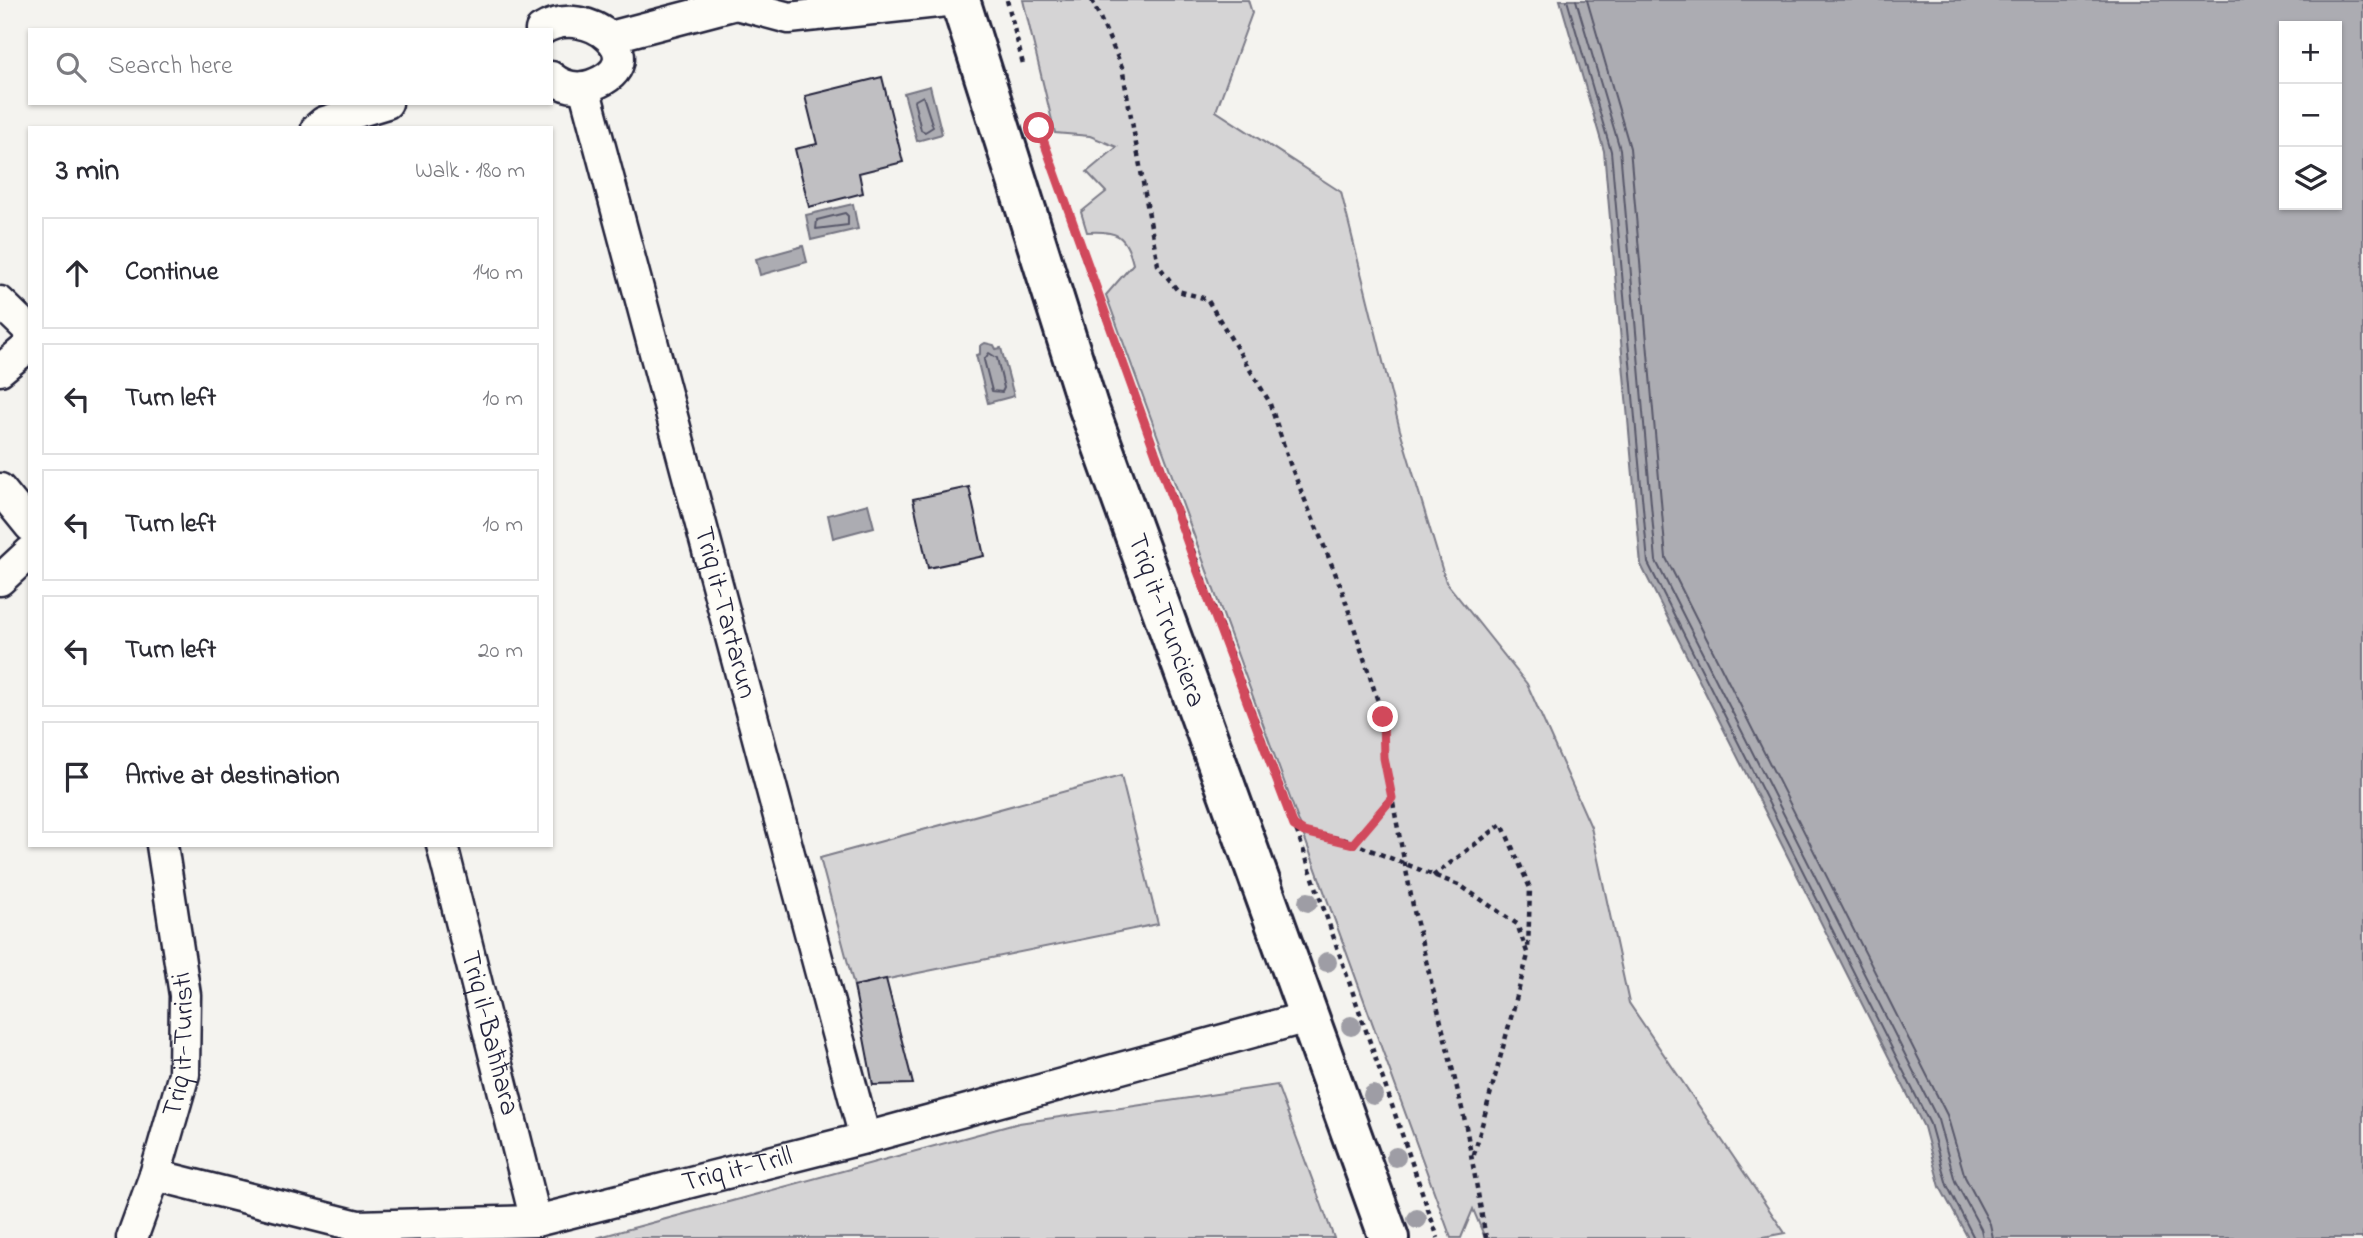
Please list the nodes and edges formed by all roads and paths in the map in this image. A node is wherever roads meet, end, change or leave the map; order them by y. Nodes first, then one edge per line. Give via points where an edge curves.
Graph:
1 (958, 0) edge
2 (1007, 0) edge
3 (1091, 0) edge
4 (737, 2) edge
5 (568, 4) edge
6 (542, 28) edge
7 (618, 35) junction
8 (1026, 77) dead end
9 (553, 78) edge
10 (584, 88) junction
11 (380, 105) edge
12 (319, 126) edge
13 (1077, 236) dead end
14 (0, 302) edge
15 (28, 329) edge
16 (28, 347) edge
17 (0, 370) edge
18 (0, 489) edge
19 (28, 524) edge
20 (28, 554) edge
21 (0, 580) edge
22 (1392, 798) junction
23 (1294, 826) junction
24 (1353, 844) junction
25 (162, 847) edge
26 (442, 847) edge
27 (1405, 866) junction
28 (1433, 876) junction
29 (1528, 956) junction
30 (1311, 1016) junction
31 (865, 1138) junction
32 (1472, 1162) junction
33 (155, 1175) junction
34 (536, 1221) junction
35 (132, 1238) edge
36 (1389, 1238) edge
37 (1438, 1238) edge
38 (1486, 1238) edge

1 - 4 street via 789,18
1 - 30 street, Triq it-Trunċiera via 1088,406
2 - 8 path
3 - 22 path via 1122,67 1158,265 1178,291 1207,299 1269,401 1342,587 1383,717 1384,758
4 - 7 street
5 - 6 street
5 - 7 street via 596,10
7 - 10 street via 620,49 612,69
9 - 10 street
10 - 31 street, Triq it-Tartarun
11 - 12 street
13 - 23 path
14 - 15 street
16 - 17 street
18 - 19 street
20 - 21 street
22 - 24 path
22 - 27 path
23 - 24 path
23 - 37 path
24 - 27 path
25 - 33 street, Triq it-Turisti via 185,995 184,1074
26 - 34 street, Triq il-Baħħara
27 - 28 path
27 - 32 path
28 - 29 path via 1461,886 1517,925
28 - 29 path via 1502,824 1530,888
29 - 32 path
30 - 31 street, Triq it-Trill
30 - 36 street, Triq it-Trunċiera
31 - 34 street, Triq it-Trill
32 - 38 path
33 - 34 street, Triq it-Trill via 358,1226
33 - 35 street, Triq it-Turisti

